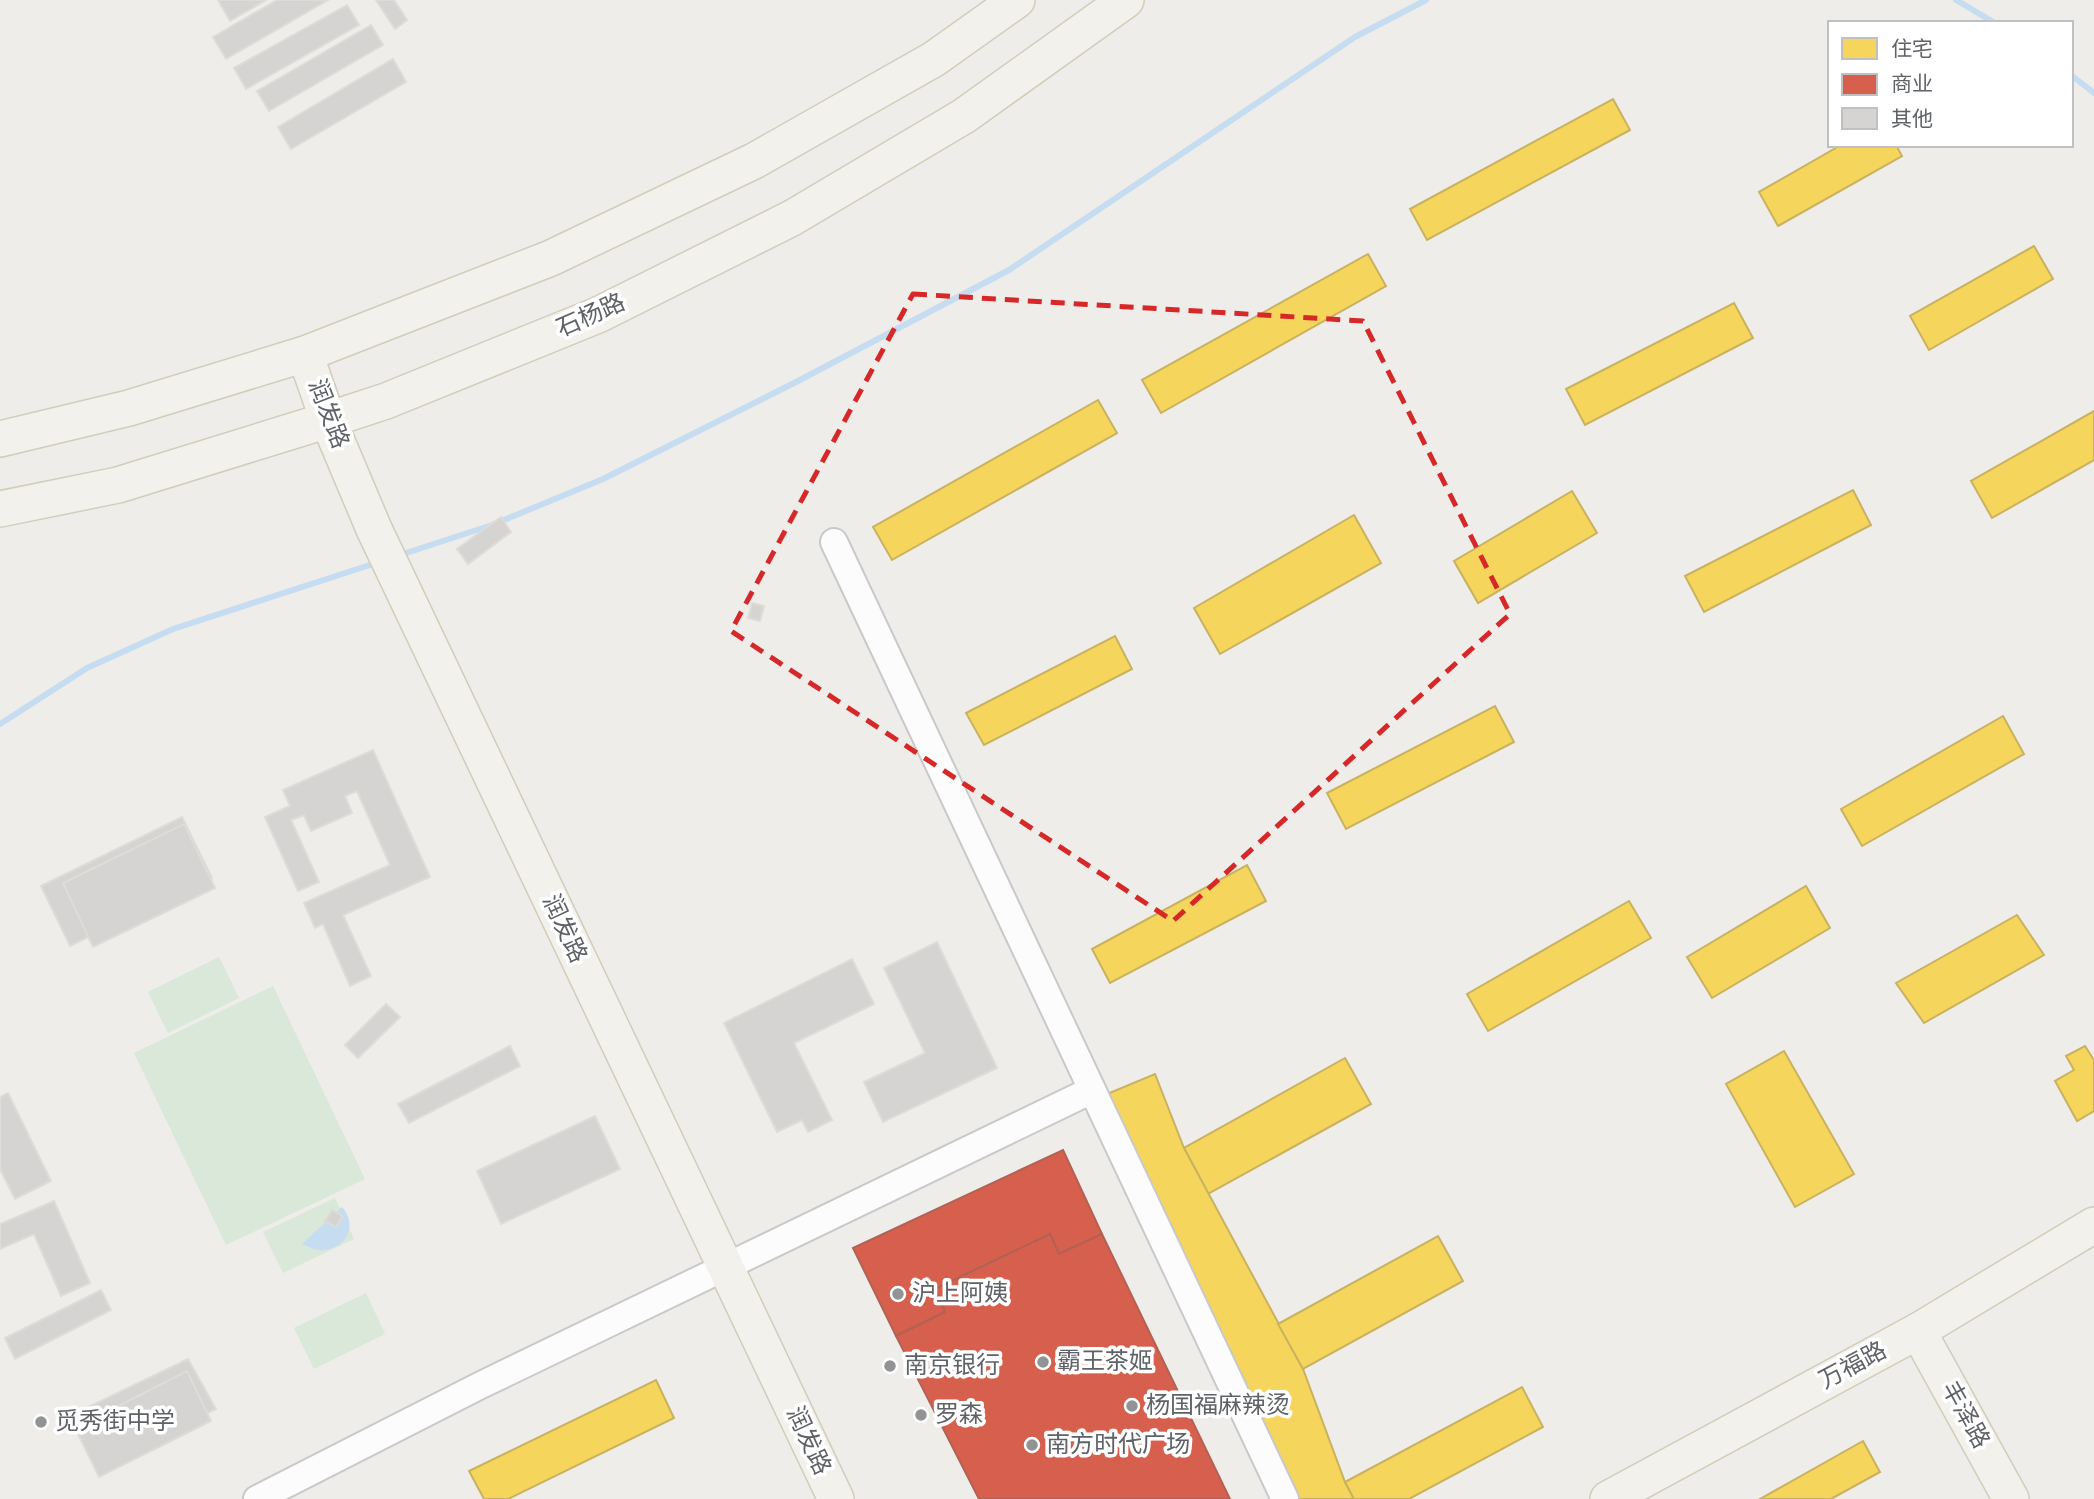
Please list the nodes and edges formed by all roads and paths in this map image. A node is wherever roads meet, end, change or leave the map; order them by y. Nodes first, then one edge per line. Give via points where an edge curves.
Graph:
1 (1017, 0) edge
2 (1126, 0) edge
3 (305, 354) junction
4 (328, 420) junction
5 (0, 439) edge
6 (0, 509) edge
7 (834, 542) dead end
8 (1092, 1090) junction
9 (2094, 1224) edge
10 (725, 1266) junction
11 (1918, 1331) junction
12 (257, 1499) edge
13 (836, 1499) edge
14 (1285, 1499) edge
15 (1608, 1499) edge
16 (2011, 1499) edge

1 - 3 main road via 934,59 754,161 551,258
2 - 4 main road, 石杨路 via 964,116 792,218 598,315
3 - 4 main road, 润发路
3 - 5 main road via 129,408
4 - 6 main road, 石杨路 via 118,485
4 - 10 main road, 润发路 via 374,530
7 - 8 street
8 - 10 street
8 - 14 street
9 - 11 main road, 万福路
10 - 12 street
10 - 13 main road, 润发路
11 - 15 main road, 万福路
11 - 16 main road, 丰泽路

